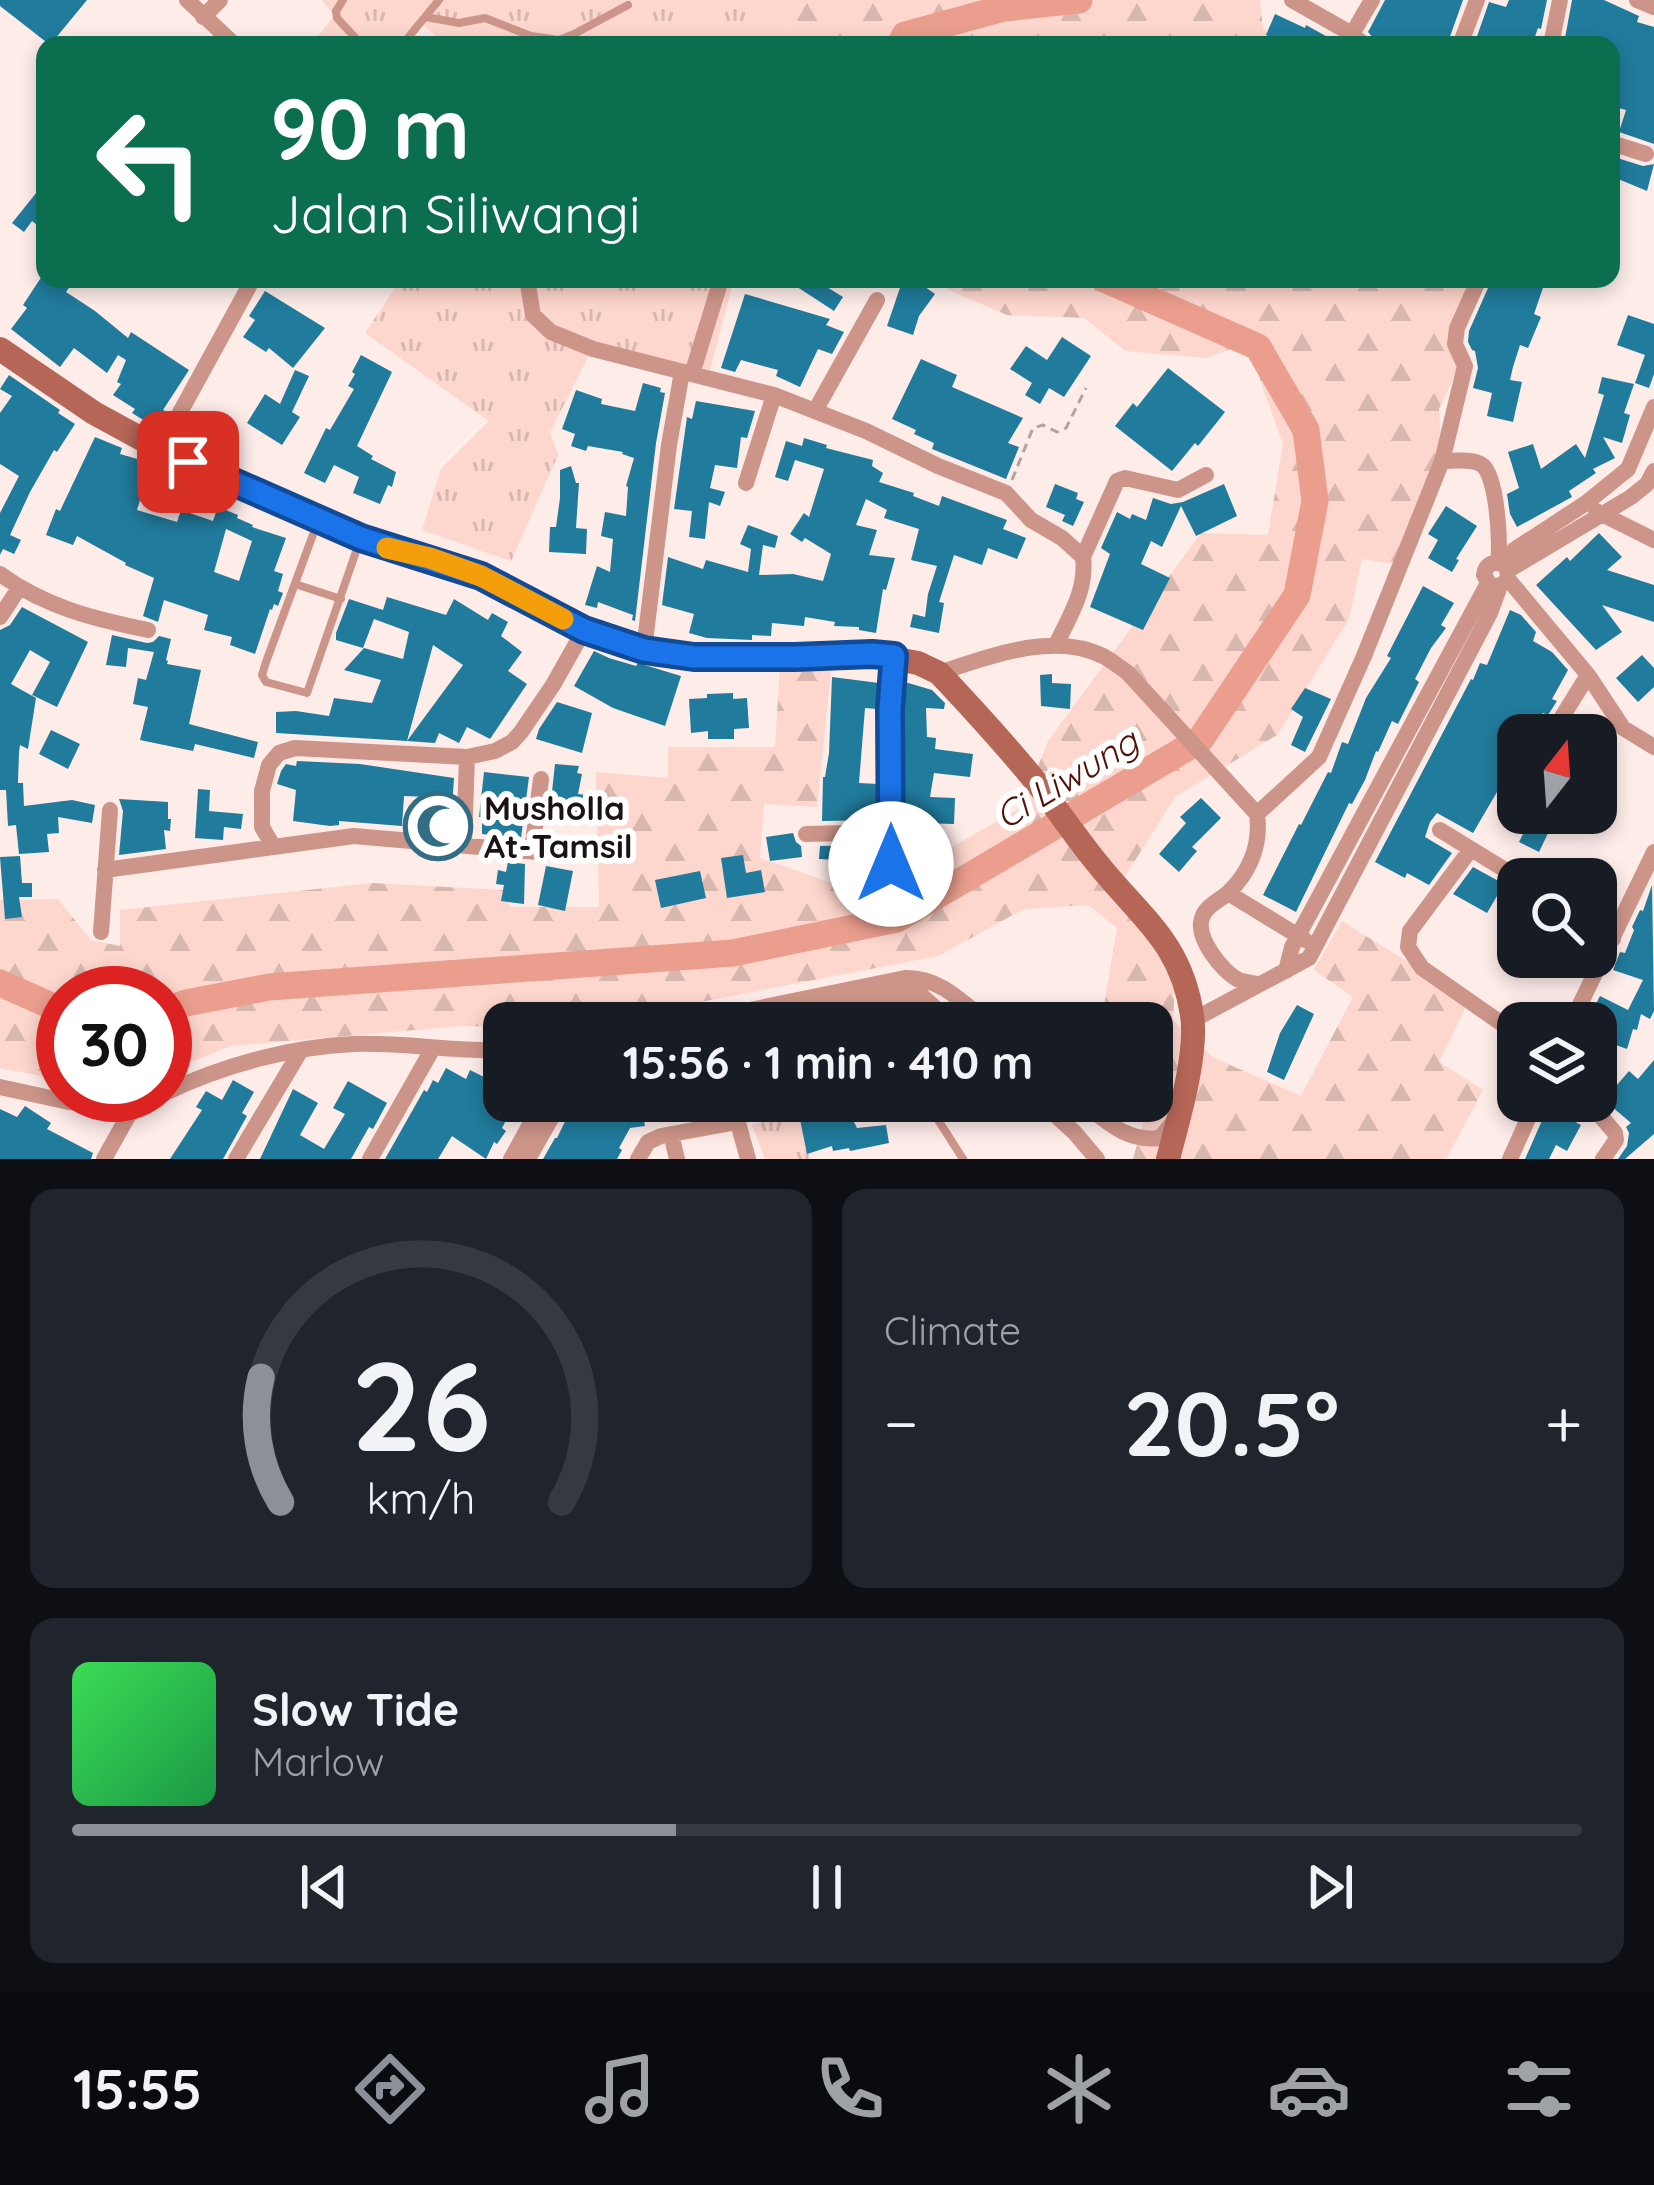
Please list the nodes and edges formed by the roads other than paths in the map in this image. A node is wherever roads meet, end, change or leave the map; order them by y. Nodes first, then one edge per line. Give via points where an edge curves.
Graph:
1 (187, 0) edge
2 (220, 0) edge
3 (343, 0) edge
4 (439, 0) edge
5 (1292, 0) edge
6 (1372, 0) edge
7 (1477, 0) edge
8 (1560, 0) edge
9 (1637, 0) edge
10 (628, 4) dead end
11 (1654, 7) edge
12 (203, 17) junction
13 (426, 17) junction
14 (225, 36) edge
15 (354, 36) edge
16 (410, 36) edge
17 (531, 36) edge
18 (569, 36) edge
19 (1353, 36) edge
20 (1359, 36) edge
21 (1463, 36) edge
22 (1553, 36) edge
23 (1620, 146) edge
24 (1646, 154) dead end
25 (248, 288) edge
26 (528, 288) edge
27 (717, 288) edge
28 (1475, 288) edge
29 (878, 299) dead end
30 (0, 349) edge
31 (687, 373) junction
32 (774, 395) junction
33 (1654, 407) edge
34 (815, 411) junction
35 (160, 449) junction
36 (1442, 461) junction
37 (1654, 471) edge
38 (1206, 475) dead end
39 (746, 483) dead end
40 (1586, 503) junction
41 (1602, 517) junction
42 (319, 520) junction
43 (361, 538) junction
44 (1654, 540) edge
45 (1082, 556) junction
46 (0, 574) edge
47 (1500, 574) junction
48 (295, 584) junction
49 (20, 589) junction
50 (340, 599) junction
51 (0, 616) edge
52 (148, 630) dead end
53 (584, 630) junction
54 (1056, 645) junction
55 (644, 650) junction
56 (894, 656) junction
57 (939, 673) junction
58 (1588, 675) junction
59 (1564, 714) edge
60 (1654, 747) edge
61 (467, 758) junction
62 (541, 779) dead end
63 (110, 810) dead end
64 (1257, 814) junction
65 (1440, 830) dead end
66 (890, 832) junction
67 (806, 834) dead end
68 (464, 844) junction
69 (273, 846) junction
70 (1471, 849) junction
71 (532, 851) junction
72 (1654, 852) edge
73 (572, 855) dead end
74 (891, 864) dead end
75 (1497, 865) edge
76 (105, 870) junction
77 (1228, 893) junction
78 (1617, 931) edge
79 (100, 932) dead end
80 (1298, 937) junction
81 (1316, 946) junction
82 (1286, 970) junction
83 (1258, 984) junction
84 (906, 986) junction
85 (817, 1002) edge
86 (843, 1002) edge
87 (929, 1002) edge
88 (963, 1002) edge
89 (1193, 1020) junction
90 (1497, 1020) edge
91 (433, 1048) junction
92 (301, 1050) junction
93 (483, 1051) edge
94 (192, 1081) edge
95 (0, 1088) edge
96 (36, 1095) edge
97 (1179, 1115) junction
98 (124, 1122) edge
99 (531, 1122) edge
100 (549, 1122) edge
101 (737, 1122) joint
102 (939, 1122) edge
103 (1064, 1122) edge
104 (1080, 1122) edge
105 (1106, 1122) edge
106 (1527, 1122) edge
107 (1606, 1122) edge
108 (1076, 1132) junction
109 (671, 1134) junction
110 (104, 1159) edge
111 (236, 1159) edge
112 (370, 1159) edge
113 (511, 1159) edge
114 (529, 1159) edge
115 (638, 1159) edge
116 (677, 1159) edge
117 (748, 1159) edge
118 (963, 1159) edge
119 (1097, 1159) edge
120 (1168, 1159) edge
121 (1510, 1159) edge
122 (1603, 1159) edge

1 - 12 street
2 - 12 street
3 - 15 lane via 337,18
4 - 13 lane
5 - 19 street
6 - 20 street
7 - 21 street
8 - 22 street
9 - 11 street
10 - 18 lane
12 - 14 street
13 - 16 lane
13 - 17 lane via 485,18
23 - 24 street
25 - 35 street
26 - 31 street via 533,315 550,332
27 - 31 street
28 - 36 street via 1456,335 1465,367
29 - 34 street
30 - 35 main road
31 - 32 street
31 - 55 street via 669,445
32 - 34 street
32 - 39 street
33 - 40 street via 1628,470
34 - 45 street via 1006,493
35 - 42 main road
36 - 47 street via 1488,469
36 - 64 street via 1319,757
37 - 41 street
38 - 45 street via 1178,490 1117,481
40 - 41 street
40 - 47 street via 1514,550
41 - 44 street
41 - 47 street
42 - 43 main road
42 - 48 lane
43 - 50 lane
43 - 53 main road via 481,576
45 - 54 street via 1082,588
46 - 49 street
47 - 58 street
47 - 80 street
47 - 81 street via 1490,614
48 - 50 lane
48 - 50 lane via 266,682 308,693
49 - 51 street
49 - 52 street via 81,615
53 - 55 main road
53 - 61 street via 512,742
54 - 57 street
54 - 64 street via 1103,656 1126,672
55 - 56 main road
56 - 57 main road
56 - 66 street
57 - 89 main road via 1150,920 1173,953
58 - 59 street
58 - 60 street via 1623,728
61 - 68 street
61 - 69 street via 279,753 262,791 262,827
62 - 71 street
63 - 76 street
64 - 77 street via 1260,838
65 - 70 street
66 - 67 street
66 - 74 street
68 - 69 street via 354,836
68 - 71 street
69 - 76 street
70 - 75 street
70 - 90 street via 1410,931 1408,947 1422,968
71 - 73 street
72 - 78 street
76 - 79 street
77 - 80 street
77 - 83 street via 1202,915 1202,935 1229,972
80 - 81 street
80 - 82 street
81 - 82 street
82 - 83 street
83 - 89 street
84 - 85 street
84 - 86 street
84 - 87 street
84 - 88 street via 922,977
89 - 97 main road
91 - 92 street
91 - 93 street
91 - 112 street
92 - 94 street
92 - 111 street
95 - 96 street
97 - 105 street via 1160,1138 1142,1140
97 - 120 main road
98 - 110 street
99 - 113 street
100 - 114 street
101 - 109 street
101 - 117 street
102 - 118 lane
103 - 108 street
104 - 108 street
106 - 121 street
107 - 122 street via 1616,1140
108 - 119 street
109 - 115 street via 648,1142
109 - 116 street

